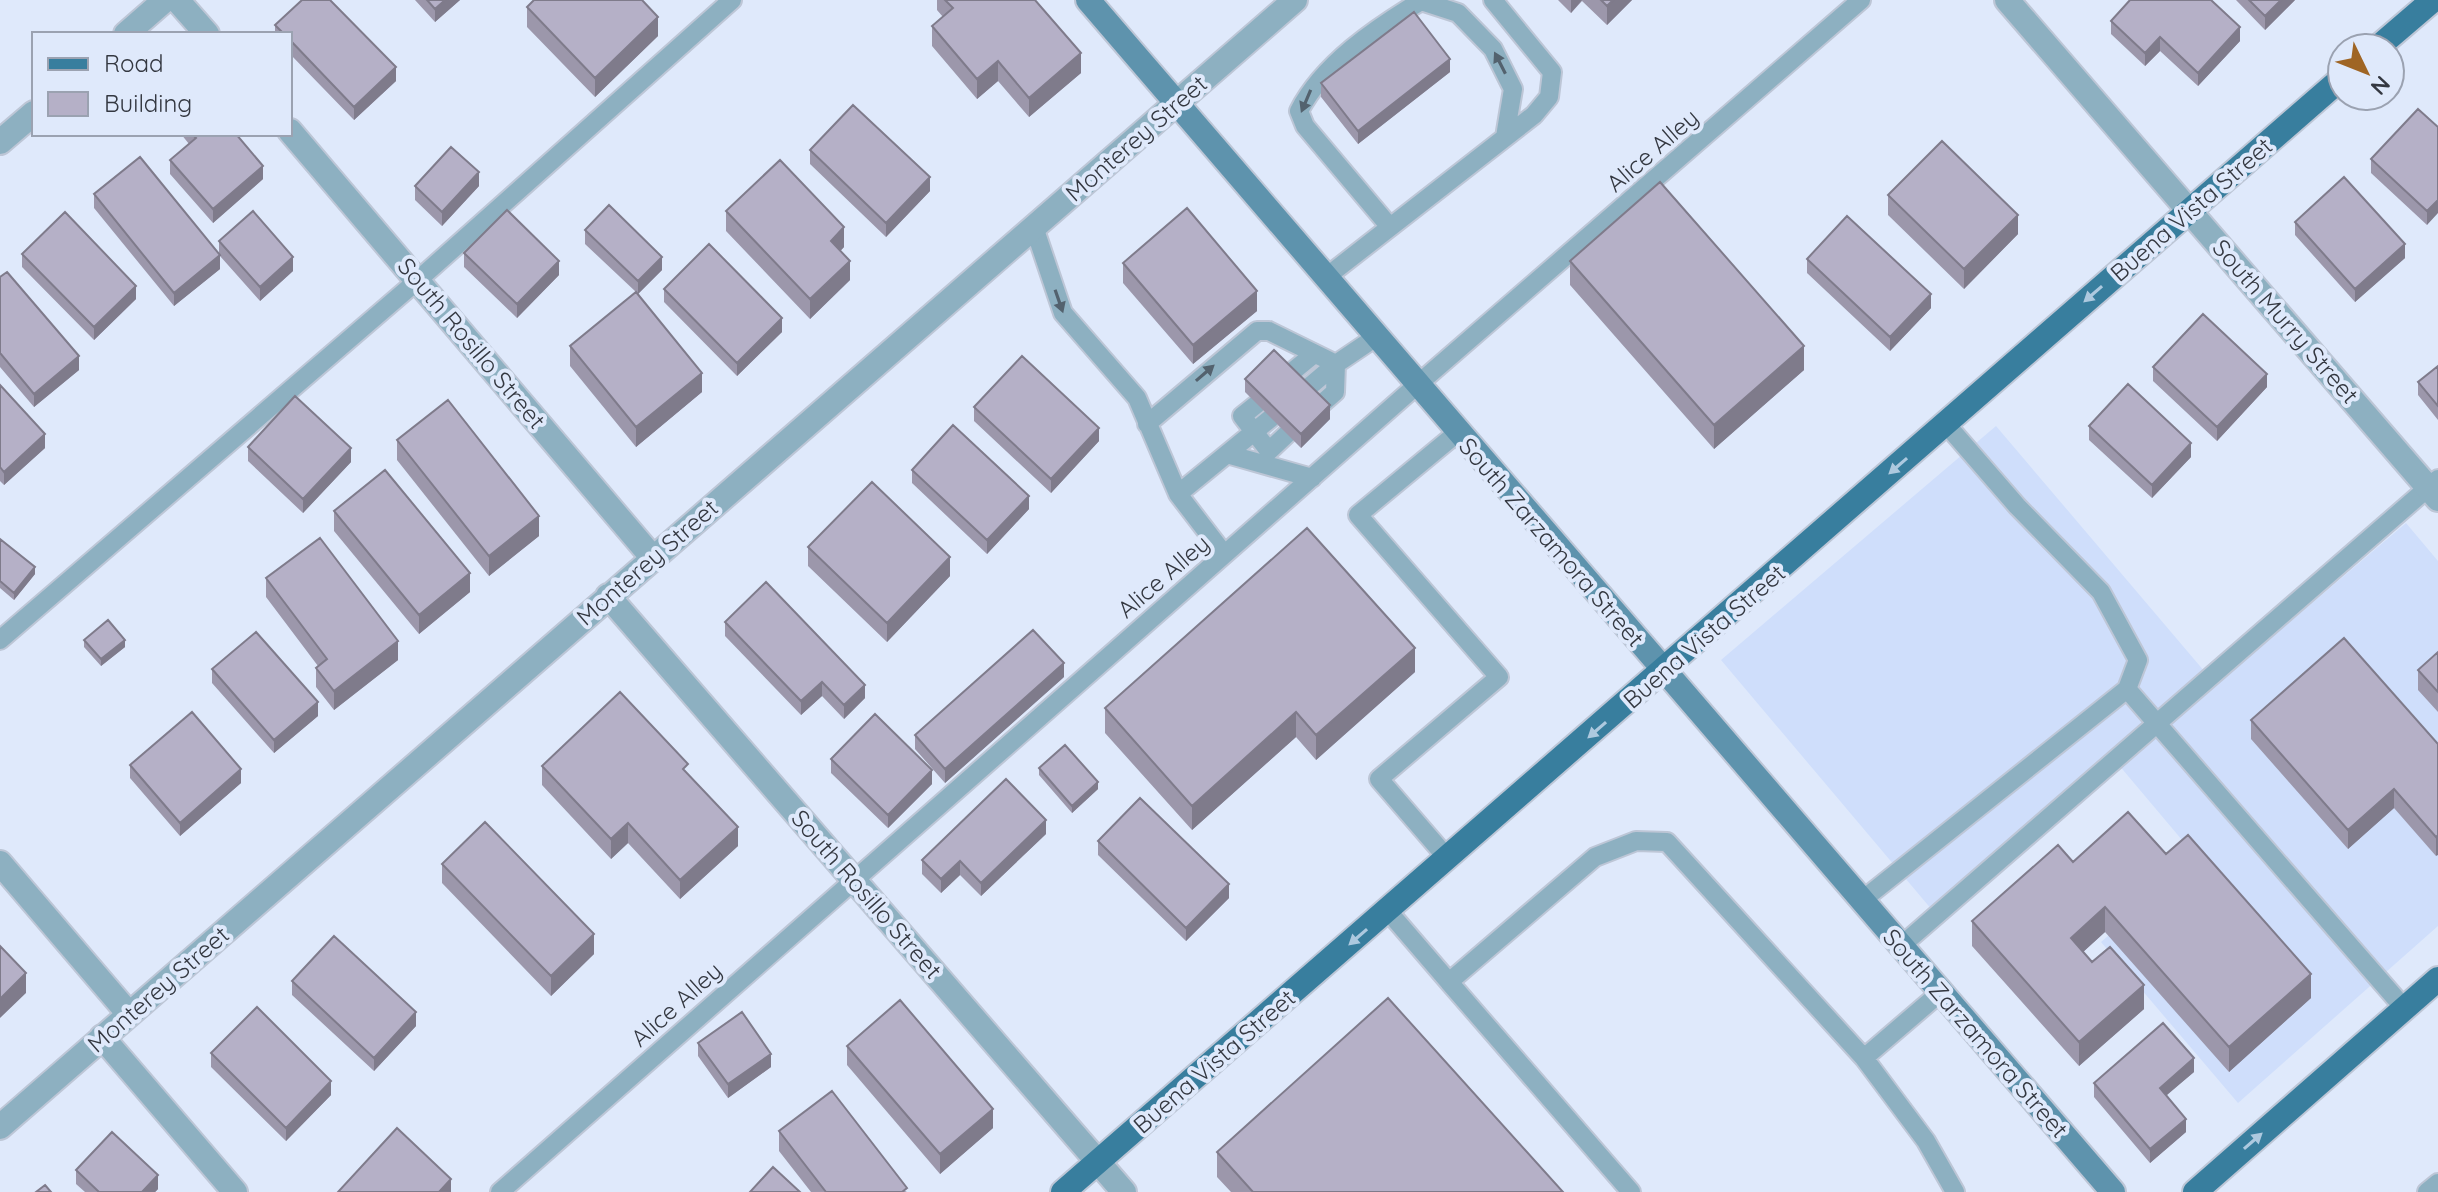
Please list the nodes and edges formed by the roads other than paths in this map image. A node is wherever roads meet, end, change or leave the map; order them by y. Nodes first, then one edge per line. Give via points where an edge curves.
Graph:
1 (165, 0) edge
2 (177, 0) edge
3 (732, 0) edge
4 (1088, 0) edge
5 (1295, 0) edge
6 (1493, 0) edge
7 (1861, 0) edge
8 (2007, 0) edge
9 (2433, 0) edge
10 (128, 32) edge
11 (205, 32) edge
12 (2396, 32) edge
13 (2326, 92) edge
14 (1176, 103) junction
15 (32, 115) edge
16 (292, 133) edge
17 (1505, 137) junction
18 (0, 142) edge
19 (2190, 209) junction
20 (1034, 227) junction
21 (1390, 227) junction
22 (1325, 278) junction
23 (418, 280) junction
24 (1376, 337) junction
25 (1314, 354) junction
26 (1336, 364) junction
27 (1287, 376) edge
28 (1417, 385) junction
29 (1303, 392) edge
30 (1257, 404) edge
31 (1318, 407) edge
32 (1271, 418) edge
33 (1147, 424) junction
34 (1946, 424) junction
35 (1254, 431) junction
36 (1457, 433) junction
37 (1287, 434) edge
38 (1227, 454) junction
39 (1312, 478) junction
40 (2435, 488) edge
41 (1178, 494) junction
42 (1224, 554) junction
43 (652, 557) junction
44 (608, 596) junction
45 (0, 640) edge
46 (1664, 671) junction
47 (2127, 689) junction
48 (2158, 726) junction
49 (1448, 859) junction
50 (0, 863) edge
51 (854, 878) junction
52 (1860, 902) junction
53 (1388, 911) junction
54 (1901, 946) junction
55 (2438, 979) edge
56 (1449, 982) junction
57 (1941, 992) junction
58 (2404, 1008) junction
59 (129, 1014) junction
60 (102, 1037) junction
61 (1864, 1058) junction
62 (0, 1127) edge
63 (1098, 1162) junction
64 (2438, 1183) edge
65 (235, 1192) edge
66 (500, 1192) edge
67 (1063, 1192) edge
68 (1124, 1192) edge
69 (1631, 1192) edge
70 (1955, 1192) edge
71 (2113, 1192) edge
72 (2195, 1192) edge
73 (2427, 1192) edge

1 - 10 street
2 - 11 street
3 - 23 lane
4 - 14 main road, South Zarzamora Street
5 - 14 street, Monterey Street
6 - 17 lane via 1552,72 1549,97
7 - 28 lane, Alice Alley
8 - 19 street, South Murry Street
9 - 12 main road
13 - 19 main road, Buena Vista Street
14 - 20 street, Monterey Street
14 - 22 main road, South Zarzamora Street
15 - 18 street
16 - 23 street, South Rosillo Street
17 - 21 lane
17 -> 21 lane via 1513,89 1493,49 1458,13 1421,1 1391,19 1313,85 1299,111 1305,126
19 -> 34 main road, Buena Vista Street
19 - 40 street, South Murry Street
20 -> 33 lane via 1063,313 1137,398
20 - 43 street, Monterey Street
21 - 22 lane
22 - 24 main road, South Zarzamora Street
23 - 43 street, South Rosillo Street
23 - 45 lane
24 - 26 lane
24 - 28 main road, South Zarzamora Street
25 - 26 lane
25 - 27 lane
33 -> 25 lane via 1257,331 1269,331
26 - 29 lane
26 - 31 lane via 1335,392
28 - 36 main road, South Zarzamora Street
28 - 39 lane, Alice Alley
30 - 35 lane via 1242,416
32 - 35 lane
33 - 41 lane
34 -> 46 main road, Buena Vista Street
34 - 47 lane via 2101,592 2138,660
35 - 37 lane via 1269,451
35 - 38 lane
36 - 46 main road, South Zarzamora Street
36 - 49 lane via 1358,515 1499,677 1379,779
38 - 39 lane
38 - 41 lane
39 - 42 lane, Alice Alley
40 - 48 lane
41 - 42 lane
42 - 51 lane, Alice Alley
43 - 44 street, Monterey Street
44 - 51 street, South Rosillo Street
44 - 59 street, Monterey Street
46 -> 49 main road, Buena Vista Street
46 - 52 main road, South Zarzamora Street
47 - 48 lane
47 - 52 lane
48 - 54 lane
48 - 58 lane
49 - 53 main road, Buena Vista Street
50 - 59 street
51 - 63 street, South Rosillo Street
51 - 66 lane, Alice Alley
52 - 54 main road, South Zarzamora Street
53 - 56 lane
53 -> 63 main road, Buena Vista Street
54 - 57 main road, South Zarzamora Street
55 - 58 main road
56 - 61 lane via 1595,857 1636,841 1667,842
56 - 69 lane
57 - 61 lane
57 - 71 main road, South Zarzamora Street
72 -> 58 main road
59 - 60 street, Monterey Street
60 - 62 street, Monterey Street
60 - 65 street
61 - 70 lane via 1926,1141
63 - 67 main road, Buena Vista Street
63 - 68 street, South Rosillo Street
64 - 73 lane

